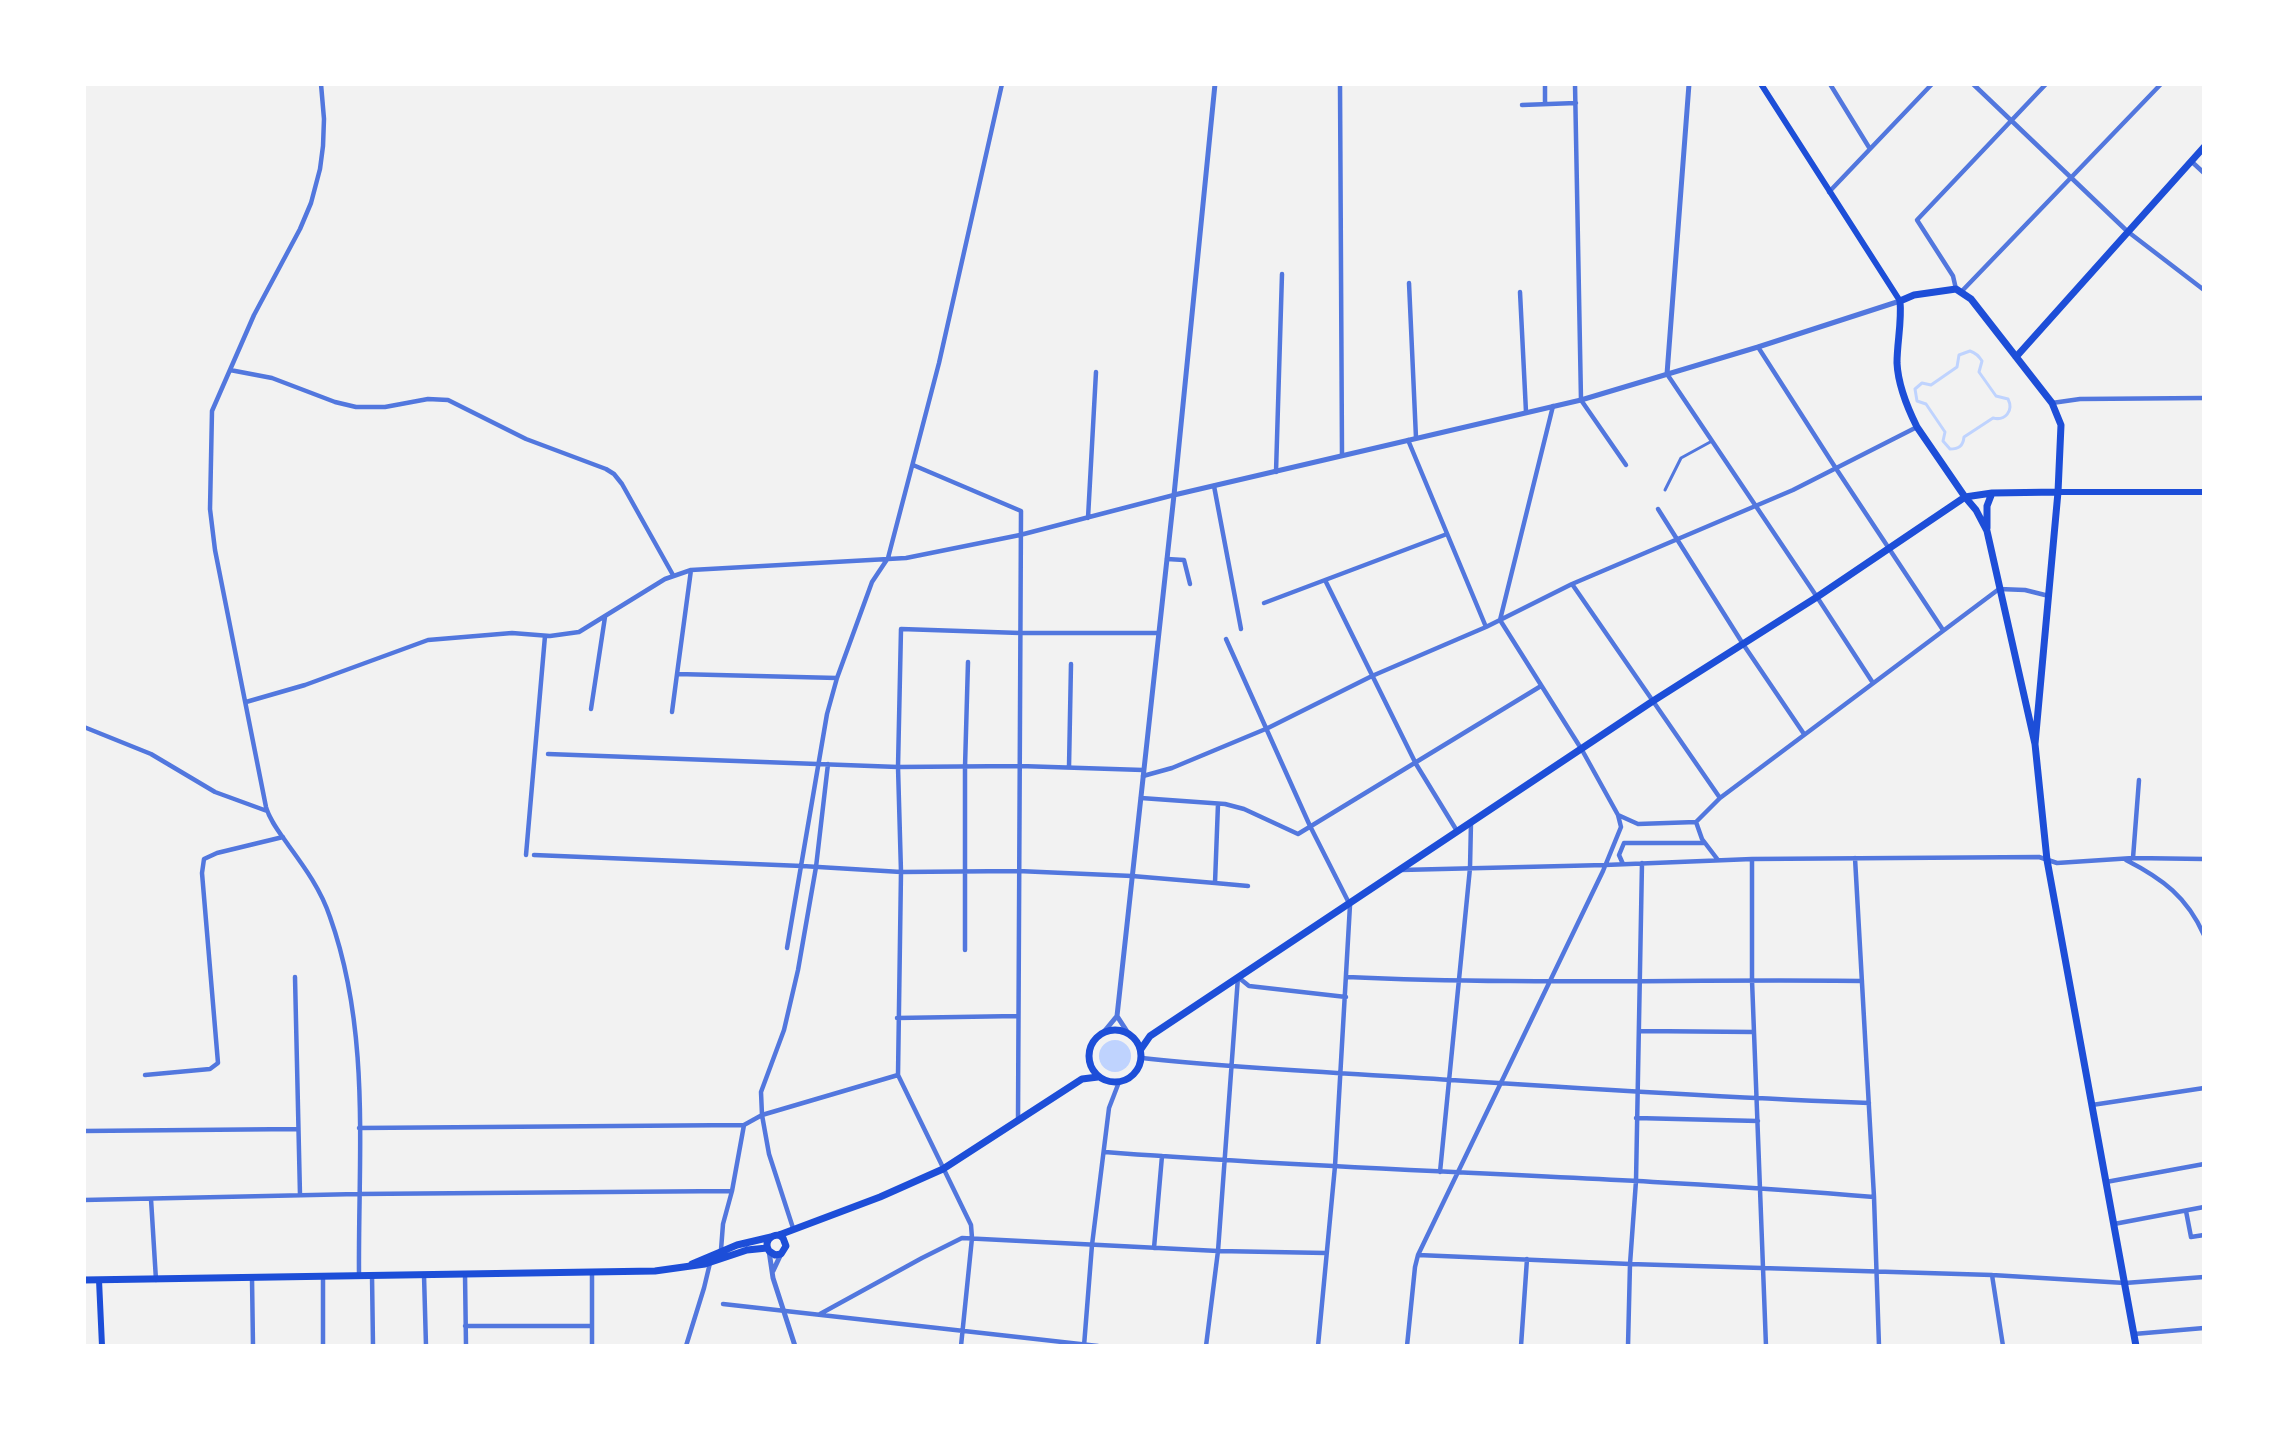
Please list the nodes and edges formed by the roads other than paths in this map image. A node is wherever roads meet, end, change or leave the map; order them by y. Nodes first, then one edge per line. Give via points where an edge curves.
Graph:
1 (321, 84) edge
2 (1002, 84) edge
3 (1215, 84) edge
4 (1340, 84) edge
5 (1545, 84) edge
6 (1575, 84) edge
7 (1689, 84) edge
8 (1761, 84) edge
9 (1830, 84) edge
10 (1932, 84) edge
11 (1973, 84) edge
12 (2046, 84) edge
13 (2161, 84) edge
14 (1576, 103) junction
15 (1545, 104) junction
16 (1522, 105) dead end
17 (2012, 120) junction
18 (2204, 147) edge
19 (1870, 149) junction
20 (2191, 161) junction
21 (2204, 173) edge
22 (2071, 176) junction
23 (1829, 192) junction
24 (2127, 231) junction
25 (1282, 274) dead end
26 (1409, 283) dead end
27 (1959, 290) junction
28 (2204, 290) edge
29 (1520, 292) dead end
30 (1900, 301) junction
31 (1758, 347) junction
32 (2016, 357) junction
33 (230, 370) junction
34 (1096, 372) dead end
35 (1667, 374) junction
36 (2204, 398) edge
37 (1581, 400) junction
38 (2052, 403) junction
39 (1553, 406) junction
40 (1526, 412) junction
41 (1917, 427) junction
42 (1416, 438) junction
43 (1408, 440) junction
44 (1712, 441) junction
45 (1342, 455) junction
46 (913, 465) junction
47 (1626, 465) dead end
48 (1835, 467) junction
49 (1276, 472) junction
50 (1214, 486) junction
51 (1665, 490) dead end
52 (2058, 492) junction
53 (2204, 492) edge
54 (1992, 493) junction
55 (1174, 495) junction
56 (1965, 497) junction
57 (1755, 505) junction
58 (1658, 509) dead end
59 (1088, 518) junction
60 (1987, 531) junction
61 (1447, 534) junction
62 (1020, 535) junction
63 (1676, 538) junction
64 (1888, 548) junction
65 (888, 558) junction
66 (1167, 559) junction
67 (691, 570) junction
68 (673, 575) junction
69 (1325, 580) junction
70 (1190, 584) dead end
71 (1572, 584) junction
72 (1999, 589) junction
73 (2049, 596) junction
74 (1817, 597) junction
75 (1264, 603) dead end
76 (605, 617) junction
77 (1500, 620) junction
78 (1486, 627) junction
79 (1241, 629) dead end
80 (1943, 630) junction
81 (1020, 633) junction
82 (1158, 633) junction
83 (545, 636) junction
84 (1226, 639) dead end
85 (1743, 644) junction
86 (968, 662) dead end
87 (1071, 664) dead end
88 (677, 674) junction
89 (1371, 676) junction
90 (837, 678) junction
91 (1873, 683) junction
92 (1542, 686) junction
93 (246, 702) junction
94 (1653, 702) junction
95 (591, 709) dead end
96 (672, 712) dead end
97 (84, 727) edge
98 (1268, 728) junction
99 (1804, 734) junction
100 (2035, 744) junction
101 (1582, 750) junction
102 (548, 754) dead end
103 (818, 764) junction
104 (828, 764) junction
105 (1416, 764) junction
106 (1020, 766) junction
107 (898, 767) junction
108 (965, 767) junction
109 (1069, 767) junction
110 (1143, 773) junction
111 (2139, 780) dead end
112 (1141, 798) junction
113 (1720, 798) junction
114 (1218, 804) junction
115 (267, 811) junction
116 (1618, 815) junction
117 (1471, 822) junction
118 (1696, 822) junction
119 (1310, 826) junction
120 (1621, 827) junction
121 (1457, 831) junction
122 (283, 837) junction
123 (1624, 843) junction
124 (1704, 843) junction
125 (526, 855) dead end
126 (534, 855) dead end
127 (1856, 858) junction
128 (2133, 858) junction
129 (1752, 859) junction
130 (2204, 859) edge
131 (1718, 860) junction
132 (2047, 860) junction
133 (2126, 860) junction
134 (1642, 863) junction
135 (1623, 864) junction
136 (1605, 865) junction
137 (802, 866) junction
138 (816, 867) junction
139 (1470, 868) junction
140 (1401, 870) junction
141 (966, 871) junction
142 (1018, 871) junction
143 (901, 872) junction
144 (1132, 876) junction
145 (1215, 883) junction
146 (1248, 886) dead end
147 (1350, 904) junction
148 (2204, 935) edge
149 (787, 948) dead end
150 (965, 950) dead end
151 (295, 977) dead end
152 (1238, 977) junction
153 (1347, 977) junction
154 (1458, 980) junction
155 (1752, 980) junction
156 (1550, 981) junction
157 (1640, 981) junction
158 (1862, 981) junction
159 (1346, 997) junction
160 (1018, 1016) junction
161 (1117, 1016) junction
162 (897, 1018) junction
163 (1639, 1031) junction
164 (1754, 1032) junction
165 (1103, 1033) junction
166 (1128, 1033) junction
167 (1150, 1036) junction
168 (1135, 1038) junction
169 (1141, 1049) junction
170 (1142, 1059) junction
171 (1090, 1062) junction
172 (1232, 1067) junction
173 (1339, 1073) junction
174 (145, 1075) dead end
175 (898, 1075) junction
176 (1098, 1077) junction
177 (1082, 1079) junction
178 (1449, 1080) junction
179 (1119, 1082) junction
180 (1500, 1083) junction
181 (2204, 1088) edge
182 (1637, 1091) junction
183 (1757, 1099) junction
184 (1869, 1103) junction
185 (2092, 1105) junction
186 (762, 1115) junction
187 (1636, 1118) junction
188 (1018, 1121) junction
189 (1758, 1121) junction
190 (744, 1125) junction
191 (358, 1128) junction
192 (298, 1129) junction
193 (84, 1131) edge
194 (1105, 1152) junction
195 (1162, 1156) junction
196 (1224, 1159) junction
197 (2204, 1164) edge
198 (1335, 1166) junction
199 (943, 1169) junction
200 (1440, 1172) junction
201 (1458, 1173) junction
202 (1635, 1181) junction
203 (2106, 1182) junction
204 (1760, 1187) junction
205 (732, 1191) junction
206 (358, 1194) junction
207 (300, 1195) junction
208 (1874, 1197) junction
209 (151, 1199) junction
210 (84, 1200) edge
211 (2204, 1207) edge
212 (2186, 1210) junction
213 (2114, 1224) junction
214 (794, 1228) junction
215 (2204, 1235) edge
216 (778, 1237) junction
217 (972, 1238) junction
218 (1092, 1245) junction
219 (1154, 1248) junction
220 (721, 1250) junction
221 (768, 1250) junction
222 (1218, 1251) junction
223 (1326, 1253) junction
224 (781, 1254) junction
225 (1418, 1255) junction
226 (1527, 1259) junction
227 (710, 1263) junction
228 (1630, 1264) junction
229 (690, 1266) junction
230 (1762, 1268) junction
231 (1876, 1271) junction
232 (592, 1272) junction
233 (772, 1272) junction
234 (465, 1274) junction
235 (358, 1275) junction
236 (372, 1275) junction
237 (424, 1275) junction
238 (1992, 1275) junction
239 (323, 1276) junction
240 (2204, 1277) edge
241 (252, 1278) junction
242 (84, 1280) edge
243 (99, 1280) junction
244 (156, 1280) junction
245 (2125, 1283) junction
246 (723, 1304) dead end
247 (784, 1312) junction
248 (820, 1314) junction
249 (465, 1326) junction
250 (592, 1326) junction
251 (2204, 1329) edge
252 (962, 1332) junction
253 (2134, 1334) junction
254 (1084, 1345) edge
255 (102, 1346) edge
256 (253, 1346) edge
257 (323, 1346) edge
258 (373, 1346) edge
259 (426, 1346) edge
260 (466, 1346) edge
261 (592, 1346) edge
262 (686, 1346) edge
263 (795, 1346) edge
264 (961, 1346) edge
265 (1098, 1346) edge
266 (1206, 1346) edge
267 (1318, 1346) edge
268 (1407, 1346) edge
269 (1521, 1346) edge
270 (1628, 1346) edge
271 (1766, 1346) edge
272 (1878, 1346) edge
273 (2003, 1346) edge
274 (2136, 1346) edge

1 - 33 street via 323,146 313,197
2 - 46 street
3 - 55 street
4 - 45 street
5 - 15 street
6 - 14 street
7 - 35 street
8 - 23 main road
9 - 19 street
10 - 19 street
11 - 17 street
12 - 17 street
13 - 22 street
14 - 15 street
14 - 37 street
15 - 16 street
17 - 22 street
17 - 27 street via 1917,220
18 - 20 main road
19 - 23 street
20 - 21 street
20 - 24 main road
22 - 24 street
22 - 27 street
23 - 30 main road
24 - 28 street
24 - 32 main road
25 - 49 street
26 - 42 street
27 - 30 main road via 1914,294
27 - 32 main road via 1983,312
29 - 40 street
30 - 31 street
30 - 41 main road via 1898,373
31 - 35 street
31 - 48 street
32 - 38 main road
33 - 68 street via 272,378 356,407 448,400 526,439 599,466 620,480
33 - 93 street via 211,416 210,509
34 - 59 street
35 - 37 street
35 - 44 street
36 - 38 street via 2080,399
37 - 39 street
37 - 47 street
38 - 52 main road via 2061,424
39 - 40 street
39 - 77 street
40 - 42 street
41 - 48 street
41 - 56 main road
42 - 43 street
43 - 45 street
43 - 61 street
44 - 51 street via 1681,458
44 - 57 street
45 - 49 street
46 - 62 street via 1021,511
46 - 65 street
48 - 57 street
48 - 64 street
49 - 50 street
50 - 55 street
50 - 79 street
52 - 53 main road
52 - 54 main road
52 - 73 main road
54 - 56 main road
54 - 60 main road via 1987,506
55 - 59 street
55 - 66 street
56 - 60 main road
56 - 64 main road
57 - 63 street
57 - 74 street
58 - 63 street
59 - 62 street
60 - 72 main road
61 - 69 street
61 - 78 street
62 - 65 street via 906,558
62 - 81 street
63 - 71 street
63 - 85 street
64 - 74 main road
64 - 80 street
65 - 67 street
65 - 90 street via 872,582
66 - 70 street via 1184,560
66 - 82 street
67 - 68 street
67 - 88 street
68 - 76 street
69 - 75 street
69 - 89 street
71 - 77 street
71 - 94 street
72 - 73 street
72 - 80 street
72 - 100 main road
73 - 100 main road
74 - 85 main road
74 - 91 street
76 - 83 street via 579,632
76 - 95 street
77 - 78 street
77 - 92 street
78 - 89 street
80 - 91 street
81 - 82 street
81 - 106 street
81 - 107 street via 901,629
82 - 110 street
83 - 93 street via 512,633 428,640
83 - 125 street
84 - 98 street
85 - 94 main road
85 - 99 street
86 - 108 street
87 - 109 street
88 - 90 street
88 - 96 street
89 - 98 street
89 - 105 street
90 - 103 street
91 - 99 street
92 - 101 street
92 - 105 street
93 - 115 street
94 - 101 main road
94 - 113 street
97 - 115 street via 151,754 215,792
98 - 110 street via 1172,768
98 - 119 street
99 - 113 street
100 - 132 main road
101 - 116 street
101 - 117 main road
102 - 103 street
103 - 104 street
103 - 137 street
104 - 107 street
104 - 138 street
105 - 119 street
105 - 121 street
106 - 108 street
106 - 109 street
106 - 142 street
107 - 108 street
107 - 143 street
108 - 141 street
109 - 110 street
110 - 112 street
111 - 128 street
112 - 114 street
112 - 144 street
113 - 118 street
114 - 119 street via 1244,809 1298,834
114 - 145 street
115 - 122 street
116 - 118 street via 1638,824
116 - 120 street
117 - 121 main road
117 - 139 street
118 - 124 street
119 - 147 street
120 - 123 street
120 - 136 street
121 - 140 main road
122 - 174 street via 204,859 218,1063 210,1069
122 - 191 street via 325,904 347,976 359,1053
123 - 124 street
123 - 135 street via 1619,855
124 - 131 street
126 - 137 street
127 - 129 street
127 - 132 street
127 - 158 street
128 - 130 street
128 - 133 street
129 - 131 street
129 - 155 street
131 - 134 street
132 - 133 street
132 - 185 main road
133 - 148 street via 2169,885
134 - 135 street
134 - 157 street
135 - 136 street
136 - 139 street
136 - 156 street
137 - 138 street
137 - 149 street
138 - 143 street
138 - 186 street via 784,1030 761,1092
139 - 140 street
139 - 154 street
140 - 147 main road
141 - 142 street
141 - 143 street
141 - 150 street
142 - 144 street
142 - 160 street
143 - 162 street
144 - 145 street
144 - 161 street
145 - 146 street
147 - 152 main road
147 - 153 street
151 - 192 street
152 - 159 street via 1249,986
152 - 167 main road
152 - 172 street
153 - 154 street
153 - 159 street
154 - 156 street
154 - 178 street
155 - 157 street
155 - 158 street
155 - 164 street
156 - 157 street
156 - 180 street
157 - 163 street
158 - 184 street
159 - 173 street
160 - 162 street
160 - 188 street
161 - 165 street
161 - 166 street
162 - 175 street
163 - 164 street
163 - 182 street
164 - 183 street
165 - 166 main road
165 - 171 main road via 1091,1045
166 - 168 main road
167 - 168 main road
167 - 169 main road
168 - 169 main road
169 - 170 main road
170 - 172 street
170 - 179 main road via 1134,1074
171 - 176 main road
171 - 177 main road
172 - 173 street
172 - 196 street
173 - 178 street
173 - 198 street
175 - 186 street
175 - 199 street
176 - 177 main road
176 - 179 main road
177 - 188 main road
178 - 180 street
178 - 200 street
179 - 194 street via 1109,1108
180 - 182 street
180 - 201 street
181 - 185 street
182 - 183 street
182 - 187 street
183 - 184 street
183 - 189 street
184 - 208 street
185 - 203 main road
186 - 190 street
186 - 214 street via 774,1173
187 - 189 street
187 - 202 street
188 - 199 main road
189 - 204 street
190 - 191 street
190 - 205 street
191 - 206 street
192 - 193 street
192 - 207 street
194 - 195 street
194 - 218 street
195 - 196 street
195 - 219 street
196 - 198 street
196 - 222 street
197 - 203 street
198 - 200 street
198 - 223 street
199 - 214 main road
199 - 217 street via 971,1225
200 - 201 street
201 - 202 street
201 - 225 street
202 - 204 street
202 - 228 street
203 - 213 main road
204 - 208 street
204 - 230 street
205 - 206 street
205 - 220 street
206 - 207 street
206 - 235 street
207 - 209 street
208 - 231 street
209 - 210 street
209 - 244 street
211 - 212 street
212 - 213 street
212 - 215 street via 2191,1238
213 - 245 main road
214 - 216 main road
216 - 220 main road
216 - 221 main road via 767,1242
216 - 224 main road via 785,1249
217 - 218 street
217 - 248 street via 962,1238 922,1257
217 - 252 street
218 - 219 street
218 - 254 street
219 - 222 street
220 - 229 main road
221 - 224 main road
221 - 227 main road via 747,1250
221 - 233 street
222 - 223 street
222 - 266 street
223 - 267 street
224 - 233 street
225 - 226 street
225 - 268 street
226 - 228 street
226 - 269 street
227 - 229 main road
227 - 262 street
228 - 230 street
228 - 270 street
229 - 232 main road
230 - 231 street
230 - 271 street
231 - 238 street
231 - 272 street
232 - 234 main road
232 - 250 street
233 - 247 street
234 - 237 main road
234 - 249 street
235 - 236 main road
235 - 239 main road
236 - 237 main road
236 - 258 street
237 - 259 street
238 - 245 street
238 - 273 street
239 - 241 main road
239 - 257 street
240 - 245 street
241 - 244 main road
241 - 256 street
242 - 243 main road
243 - 244 main road
243 - 255 main road
245 - 253 main road
246 - 247 street
247 - 248 street
247 - 263 street
248 - 252 street
249 - 250 street
249 - 260 street
250 - 261 street
251 - 253 street
252 - 254 street
252 - 264 street
253 - 274 main road
254 - 265 street

